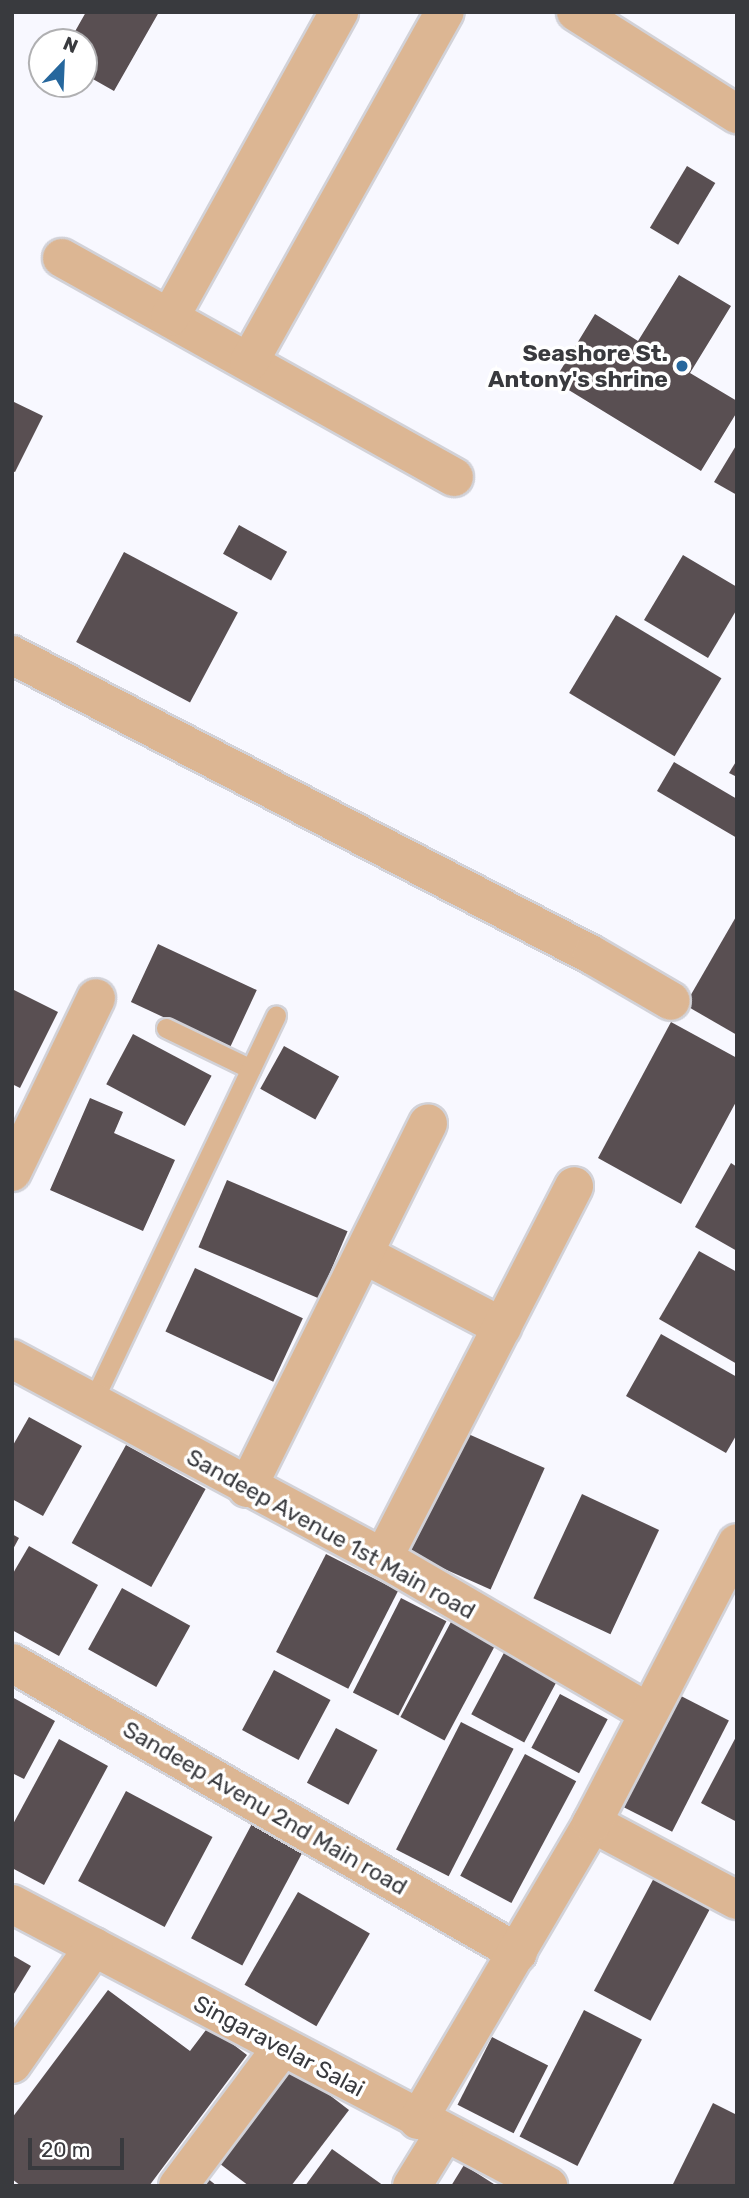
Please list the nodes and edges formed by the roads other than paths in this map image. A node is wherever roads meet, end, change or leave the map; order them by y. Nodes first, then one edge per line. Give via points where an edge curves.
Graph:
1 (338, 12) edge
2 (445, 12) edge
3 (580, 13) edge
4 (737, 114) edge
5 (62, 258) dead end
6 (170, 317) junction
7 (249, 362) junction
8 (454, 477) dead end
9 (12, 655) edge
10 (96, 998) dead end
11 (671, 1001) dead end
12 (276, 1015) dead end
13 (166, 1028) dead end
14 (251, 1069) junction
15 (428, 1124) dead end
16 (12, 1172) edge
17 (574, 1186) dead end
18 (365, 1255) junction
19 (502, 1327) junction
20 (12, 1359) edge
21 (92, 1403) junction
22 (247, 1488) junction
23 (737, 1543) edge
24 (383, 1558) junction
25 (12, 1663) edge
26 (648, 1712) junction
27 (592, 1823) junction
28 (737, 1900) edge
29 (12, 1904) edge
30 (94, 1947) junction
31 (518, 1954) junction
32 (281, 2049) junction
33 (12, 2064) edge
34 (431, 2127) junction
35 (178, 2186) edge
36 (412, 2186) edge
37 (548, 2186) edge

1 - 6 street
2 - 7 street
3 - 4 street
5 - 6 street
6 - 7 street
7 - 8 street
9 - 11 street via 592,954
10 - 16 street
12 - 14 lane
13 - 14 lane
14 - 21 lane
15 - 18 street
17 - 19 street
18 - 19 street
18 - 22 street
19 - 24 street
20 - 21 street, Sandeep Avenue 1st Main road
21 - 22 street, Sandeep Avenue 1st Main road
22 - 24 street, Sandeep Avenue 1st Main road
23 - 26 street
24 - 26 street, Sandeep Avenue 1st Main road
25 - 31 street, Sandeep Avenu 2nd Main road
26 - 27 street
27 - 28 street
27 - 31 street
29 - 30 street, Singaravelar Salai
30 - 32 street, Singaravelar Salai
30 - 33 street
31 - 34 street
32 - 34 street, Singaravelar Salai
32 - 35 street
34 - 36 street
34 - 37 street, Singaravelar Salai

